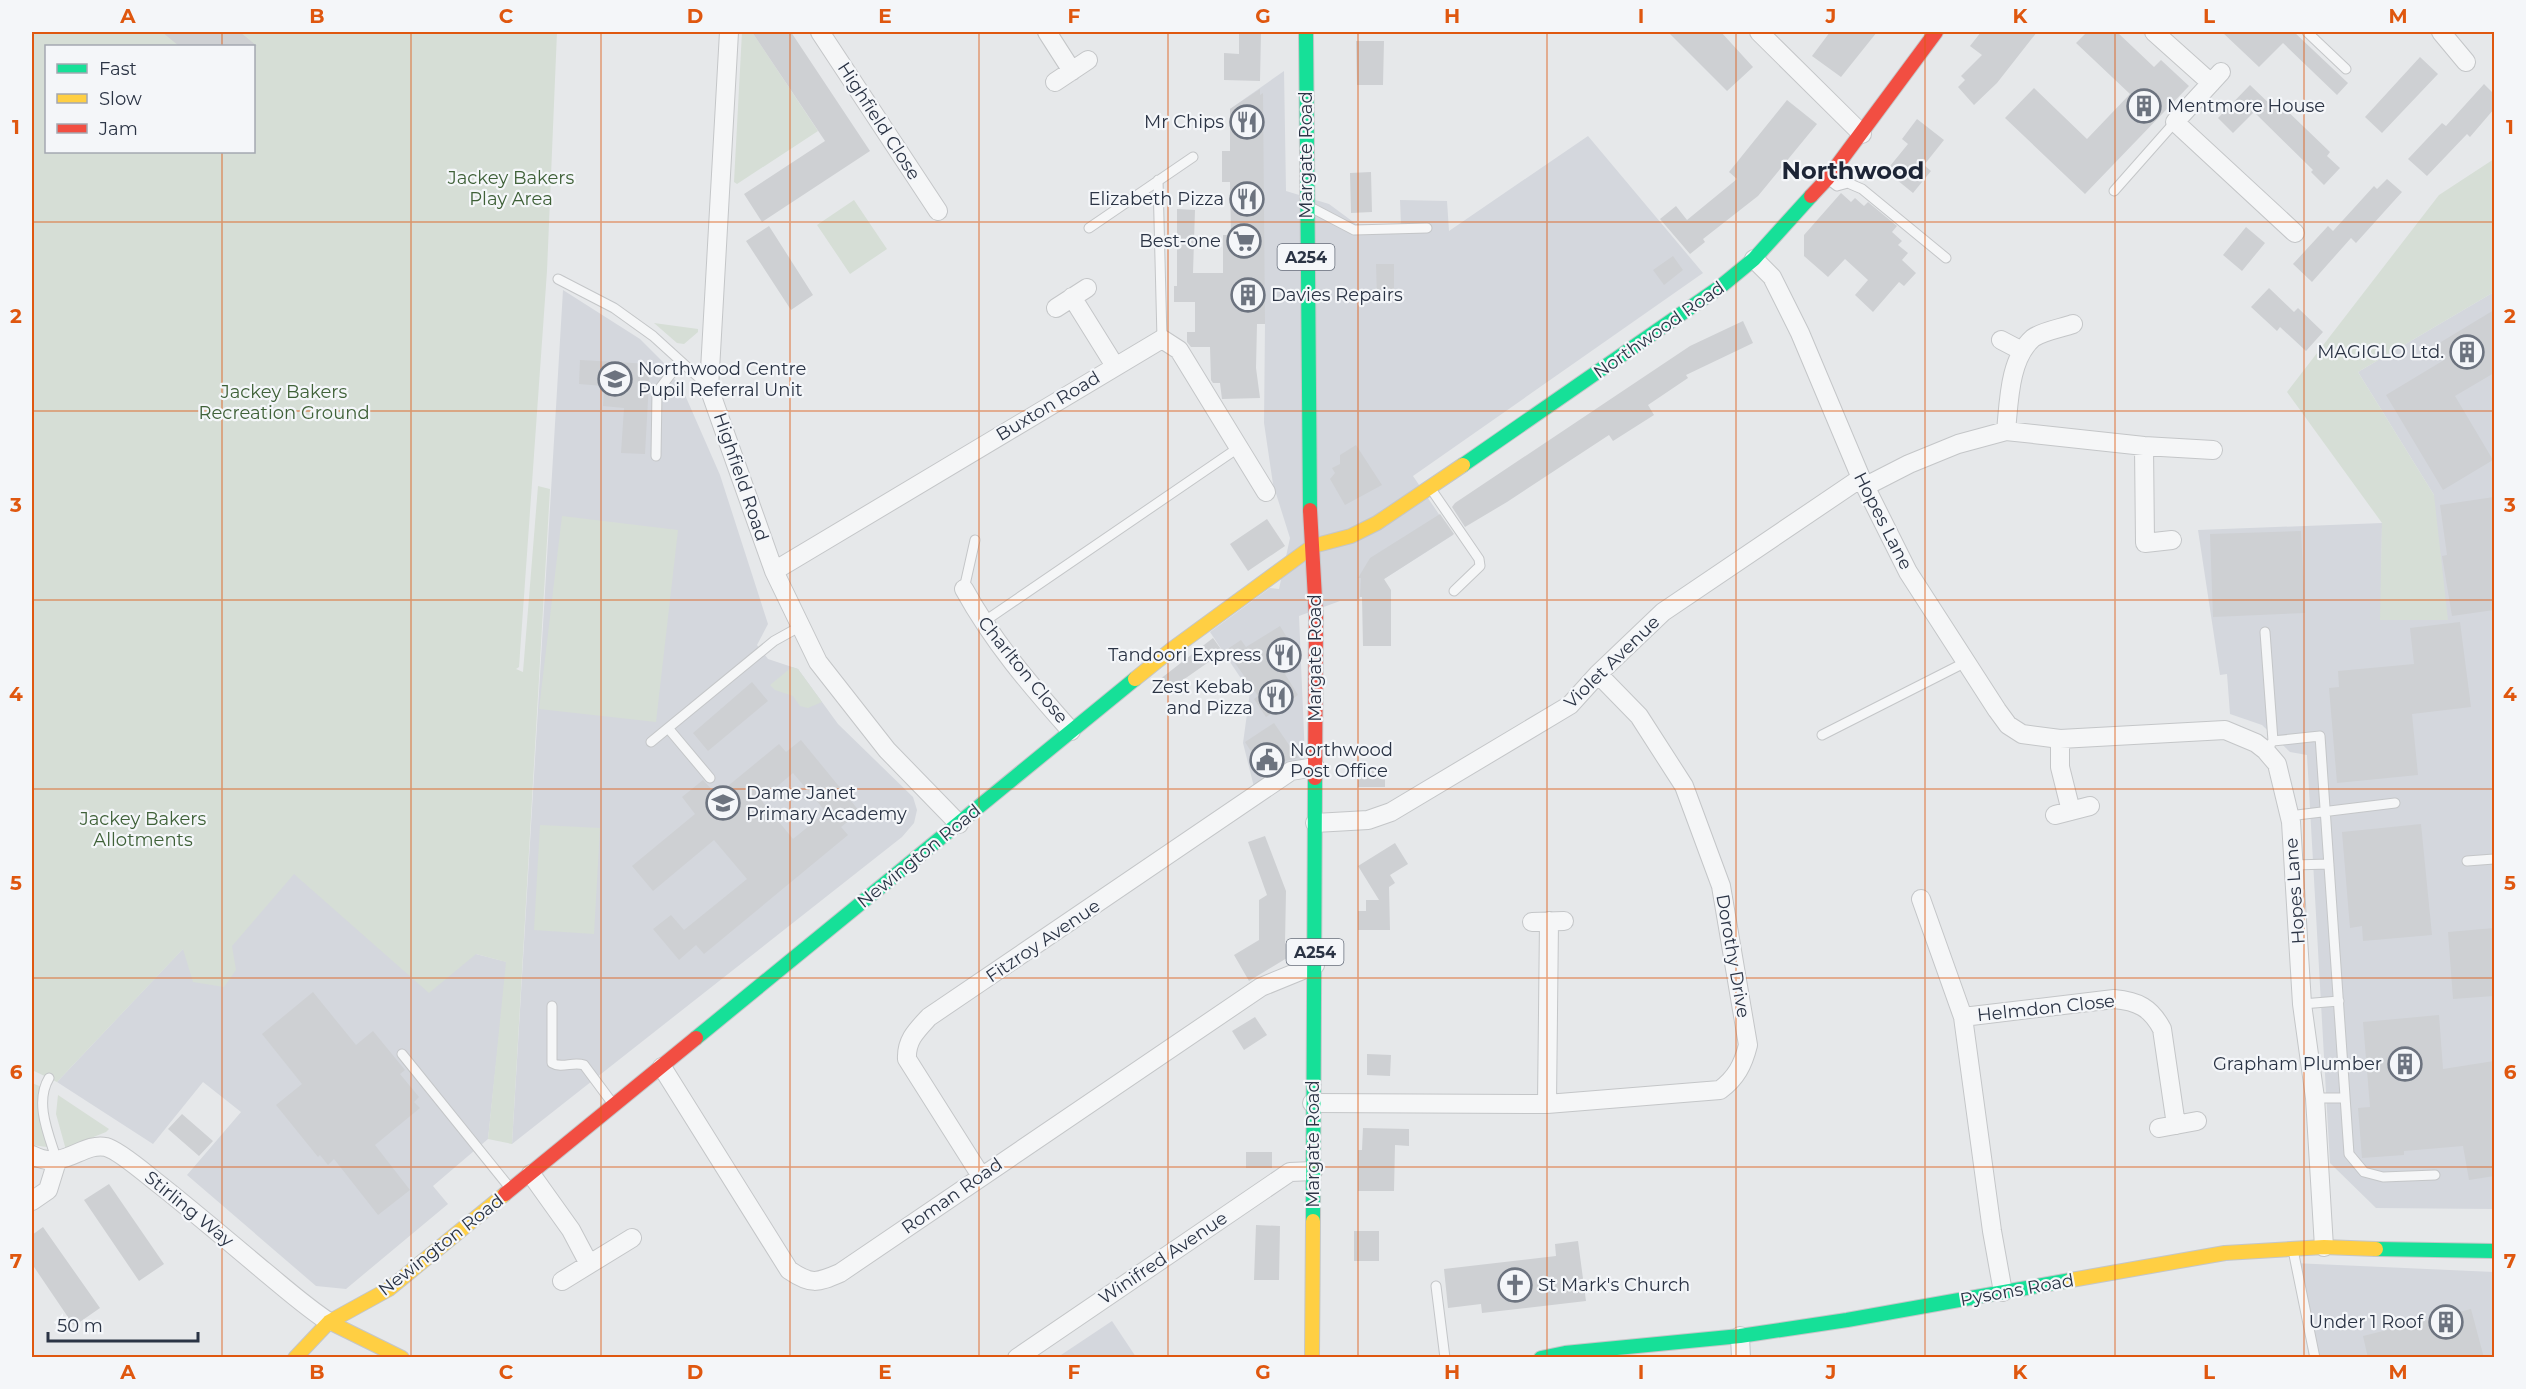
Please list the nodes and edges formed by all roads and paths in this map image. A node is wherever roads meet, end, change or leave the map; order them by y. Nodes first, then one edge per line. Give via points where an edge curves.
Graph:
1 (729, 32) edge
2 (820, 32) edge
3 (1047, 32) edge
4 (1306, 32) edge
5 (1759, 32) edge
6 (1936, 32) edge
7 (2154, 32) edge
8 (2307, 32) edge
9 (2441, 32) edge
10 (1088, 60) dead end
11 (2466, 62) dead end
12 (2346, 69) dead end
13 (1072, 71) junction
14 (1055, 82) dead end
15 (2175, 122) junction
16 (1862, 134) junction
17 (1192, 157) dead end
18 (1827, 179) junction
19 (1158, 180) junction
20 (2114, 190) dead end
21 (1306, 206) junction
22 (938, 211) dead end
23 (1089, 228) dead end
24 (1427, 228) dead end
25 (2295, 233) dead end
26 (1946, 258) dead end
27 (1754, 259) junction
28 (558, 279) dead end
29 (1056, 308) dead end
30 (2073, 324) dead end
31 (1162, 339) junction
32 (2001, 340) dead end
33 (2022, 351) junction
34 (680, 362) junction
35 (1115, 366) junction
36 (709, 388) junction
37 (2006, 431) junction
38 (2144, 446) junction
39 (1238, 448) junction
40 (2214, 450) dead end
41 (656, 456) dead end
42 (1863, 482) junction
43 (1430, 487) junction
44 (1266, 492) dead end
45 (975, 540) dead end
46 (2172, 540) dead end
47 (1312, 546) junction
48 (774, 571) junction
49 (964, 590) joint
50 (1454, 591) dead end
51 (982, 623) junction
52 (801, 626) junction
53 (2265, 632) dead end
54 (1966, 662) junction
55 (1598, 674) junction
56 (668, 728) junction
57 (1071, 731) junction
58 (1822, 735) dead end
59 (2060, 739) junction
60 (651, 742) dead end
61 (2269, 745) junction
62 (1315, 767) junction
63 (710, 778) dead end
64 (2395, 803) dead end
65 (2090, 806) dead end
66 (2325, 810) junction
67 (2289, 816) junction
68 (1315, 823) junction
69 (959, 824) junction
70 (2494, 859) edge
71 (2467, 861) dead end
72 (2329, 864) junction
73 (2294, 866) junction
74 (1921, 899) dead end
75 (1548, 921) dead end
76 (1314, 965) junction
77 (2339, 1001) junction
78 (2302, 1004) junction
79 (552, 1006) dead end
80 (1964, 1017) junction
81 (402, 1054) dead end
82 (662, 1067) junction
83 (50, 1078) dead end
84 (2315, 1098) junction
85 (2345, 1098) junction
86 (1312, 1103) junction
87 (1546, 1104) junction
88 (615, 1106) junction
89 (2197, 1121) dead end
90 (32, 1155) edge
91 (57, 1161) junction
92 (1313, 1171) junction
93 (531, 1174) junction
94 (2435, 1175) dead end
95 (981, 1176) junction
96 (511, 1190) junction
97 (32, 1201) edge
98 (632, 1238) dead end
99 (2324, 1247) junction
100 (2293, 1248) junction
101 (2494, 1251) edge
102 (589, 1264) junction
103 (562, 1281) dead end
104 (1436, 1286) dead end
105 (2003, 1292) junction
106 (329, 1322) junction
107 (1740, 1336) junction
108 (295, 1358) edge
109 (402, 1358) edge
110 (1017, 1358) edge
111 (1312, 1358) edge
112 (1445, 1358) edge
113 (1541, 1358) edge
114 (1741, 1358) edge
115 (2315, 1358) edge

1 - 36 street, Highfield Road
2 - 22 street, Highfield Close
3 - 13 street
4 - 21 main road, Margate Road / A254
5 - 16 street
6 - 16 main road, Northwood Road
7 - 15 street via 2216,77
8 - 12 lane
9 - 11 street
10 - 13 street
13 - 14 street
15 - 20 lane
15 - 25 street
16 - 18 main road, Northwood Road
17 - 19 lane
18 - 26 lane via 1837,186 1848,183 1862,189
18 - 27 main road, Northwood Road
19 - 23 lane
19 - 31 lane
21 - 24 lane via 1354,230
21 - 47 main road, Margate Road / A254
27 - 42 street, Hopes Lane via 1772,277 1800,333
27 - 43 main road, Northwood Road via 1659,330
28 - 34 lane via 614,308 653,336
29 - 35 street via 1080,293
30 - 33 street via 2035,337
31 - 35 street, Buxton Road
31 - 39 street via 1179,350
32 - 33 street
33 - 37 street via 2012,382
34 - 36 lane
34 - 41 lane via 657,392
35 - 48 street, Buxton Road
36 - 48 street, Highfield Road
37 - 38 street
37 - 42 street, Violet Avenue via 1958,444
38 - 40 street
38 - 46 street via 2145,543
39 - 44 street
39 - 51 lane
42 - 54 street, Hopes Lane via 1908,572
42 - 55 street, Violet Avenue via 1663,612
43 - 47 main road, Northwood Road via 1351,536
43 - 50 lane via 1479,559 1480,566
45 - 49 lane, Charlton Close
47 - 57 main road, Newington Road via 1171,650
47 - 62 main road, Margate Road / A254 via 1316,616
48 - 52 street, Highfield Road
49 - 51 street, Charlton Close
51 - 57 street, Charlton Close
52 - 56 lane via 774,641
52 - 69 street, Highfield Road via 818,662 887,750
53 - 61 lane
54 - 58 lane
54 - 59 street, Hopes Lane via 2008,725 2022,734
55 - 68 street, Violet Avenue via 1570,705 1391,812 1368,820
55 - 87 street, Dorothy Drive via 1639,717 1684,786 1721,885 1748,1045 1743,1064 1732,1081 1720,1090
56 - 60 lane
56 - 63 lane
57 - 69 main road, Newington Road
59 - 61 street, Hopes Lane via 2225,730
59 - 65 street via 2063,813
61 - 66 lane via 2320,736
61 - 67 street, Hopes Lane
62 - 68 main road, Margate Road / A254
62 - 95 street, Fitzroy Avenue via 1291,771 929,1017 914,1033 906,1049 907,1059
64 - 66 lane
66 - 67 lane
66 - 72 lane
67 - 73 street, Hopes Lane
68 - 76 main road, Margate Road / A254
69 - 82 main road, Newington Road
70 - 71 lane
72 - 73 lane
72 - 77 lane
73 - 78 street, Hopes Lane
74 - 80 street, Helmdon Close
75 - 87 street
76 - 86 main road, Margate Road / A254
76 - 95 street, Roman Road via 1261,987
77 - 78 lane
77 - 85 lane
78 - 84 street, Hopes Lane
79 - 88 lane via 552,1063 584,1065
80 - 89 street, Helmdon Close via 2114,999 2133,1001 2155,1016 2162,1029 2168,1127
80 - 105 street, Helmdon Close
81 - 96 lane
82 - 88 main road, Newington Road
82 - 95 street, Roman Road via 789,1270 804,1280 818,1282 840,1273
83 - 91 lane via 42,1096
84 - 85 lane
84 - 99 street, Hopes Lane
85 - 94 lane via 2349,1154 2364,1172 2383,1178
86 - 87 street, Dorothy Drive
86 - 92 main road, Margate Road / A254
88 - 93 main road, Newington Road
90 - 91 street, Stirling Way
91 - 97 street via 48,1190
91 - 106 street, Stirling Way via 106,1147 199,1215
92 - 110 street, Winifred Avenue via 1290,1172
92 - 111 main road, Margate Road / A254
93 - 96 main road, Newington Road
93 - 102 street via 571,1230
96 - 106 main road, Newington Road via 389,1289
98 - 102 street
99 - 100 main road, Pysons Road
99 - 101 main road, Pysons Road
100 - 105 main road, Pysons Road via 2225,1253
100 - 115 lane
102 - 103 street
104 - 112 lane
105 - 107 main road, Pysons Road
106 - 108 main road, Newington Road
106 - 109 main road
107 - 113 main road, Pysons Road
107 - 114 street

